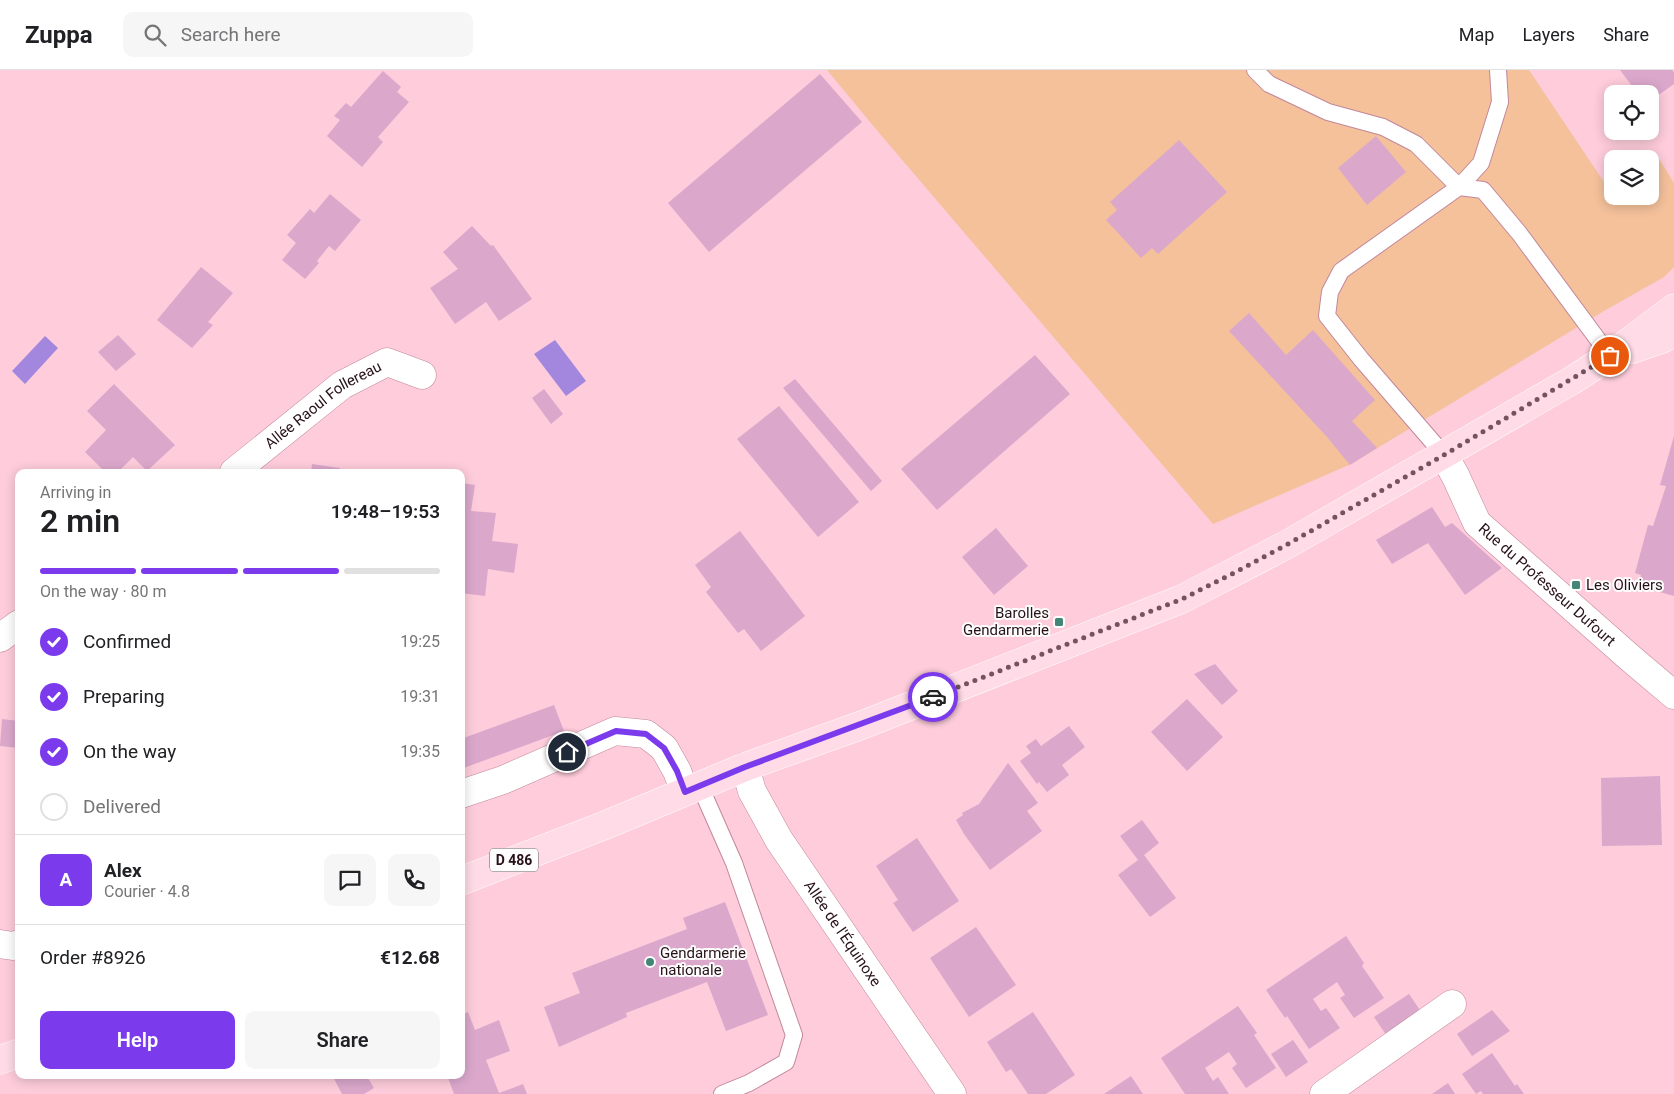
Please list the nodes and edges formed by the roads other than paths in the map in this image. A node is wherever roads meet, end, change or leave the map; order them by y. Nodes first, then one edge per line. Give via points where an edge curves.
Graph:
1 (1254, 70) edge
2 (1498, 70) edge
3 (1459, 187) junction
4 (1674, 308) edge
5 (1674, 333) edge
6 (1610, 356) junction
7 (422, 375) dead end
8 (1444, 455) junction
9 (238, 469) edge
10 (15, 627) edge
11 (0, 638) edge
12 (1674, 694) edge
13 (745, 767) junction
14 (693, 789) junction
15 (465, 793) edge
16 (465, 879) edge
17 (0, 944) edge
18 (15, 945) edge
19 (1452, 1004) dead end
20 (15, 1054) edge
21 (0, 1060) edge
22 (722, 1094) edge
23 (952, 1094) edge
24 (1324, 1094) edge

1 - 3 lane via 1269,84 1328,112 1384,127 1416,144
2 - 3 lane via 1500,102 1481,163
3 - 6 lane via 1483,190
3 - 8 lane via 1342,271 1330,292 1327,316
4 - 6 main road
5 - 6 main road, D 486
6 - 8 main road, D 486
7 - 9 street, Allée Raoul Follereau via 387,362 379,366 342,385
8 - 12 street, Rue du Professeur Dufourt via 1478,523
8 - 13 main road, D 486 via 1288,544 1182,599 862,725
10 - 11 street
13 - 14 main road, D 486
13 - 23 street, Allée de l'Équinoxe via 752,791 779,840
14 - 15 street via 677,771 664,748 646,734 616,731
14 - 16 main road, D 486
14 - 22 lane via 734,863 794,1035 786,1062
17 - 18 street
19 - 24 street
20 - 21 main road

